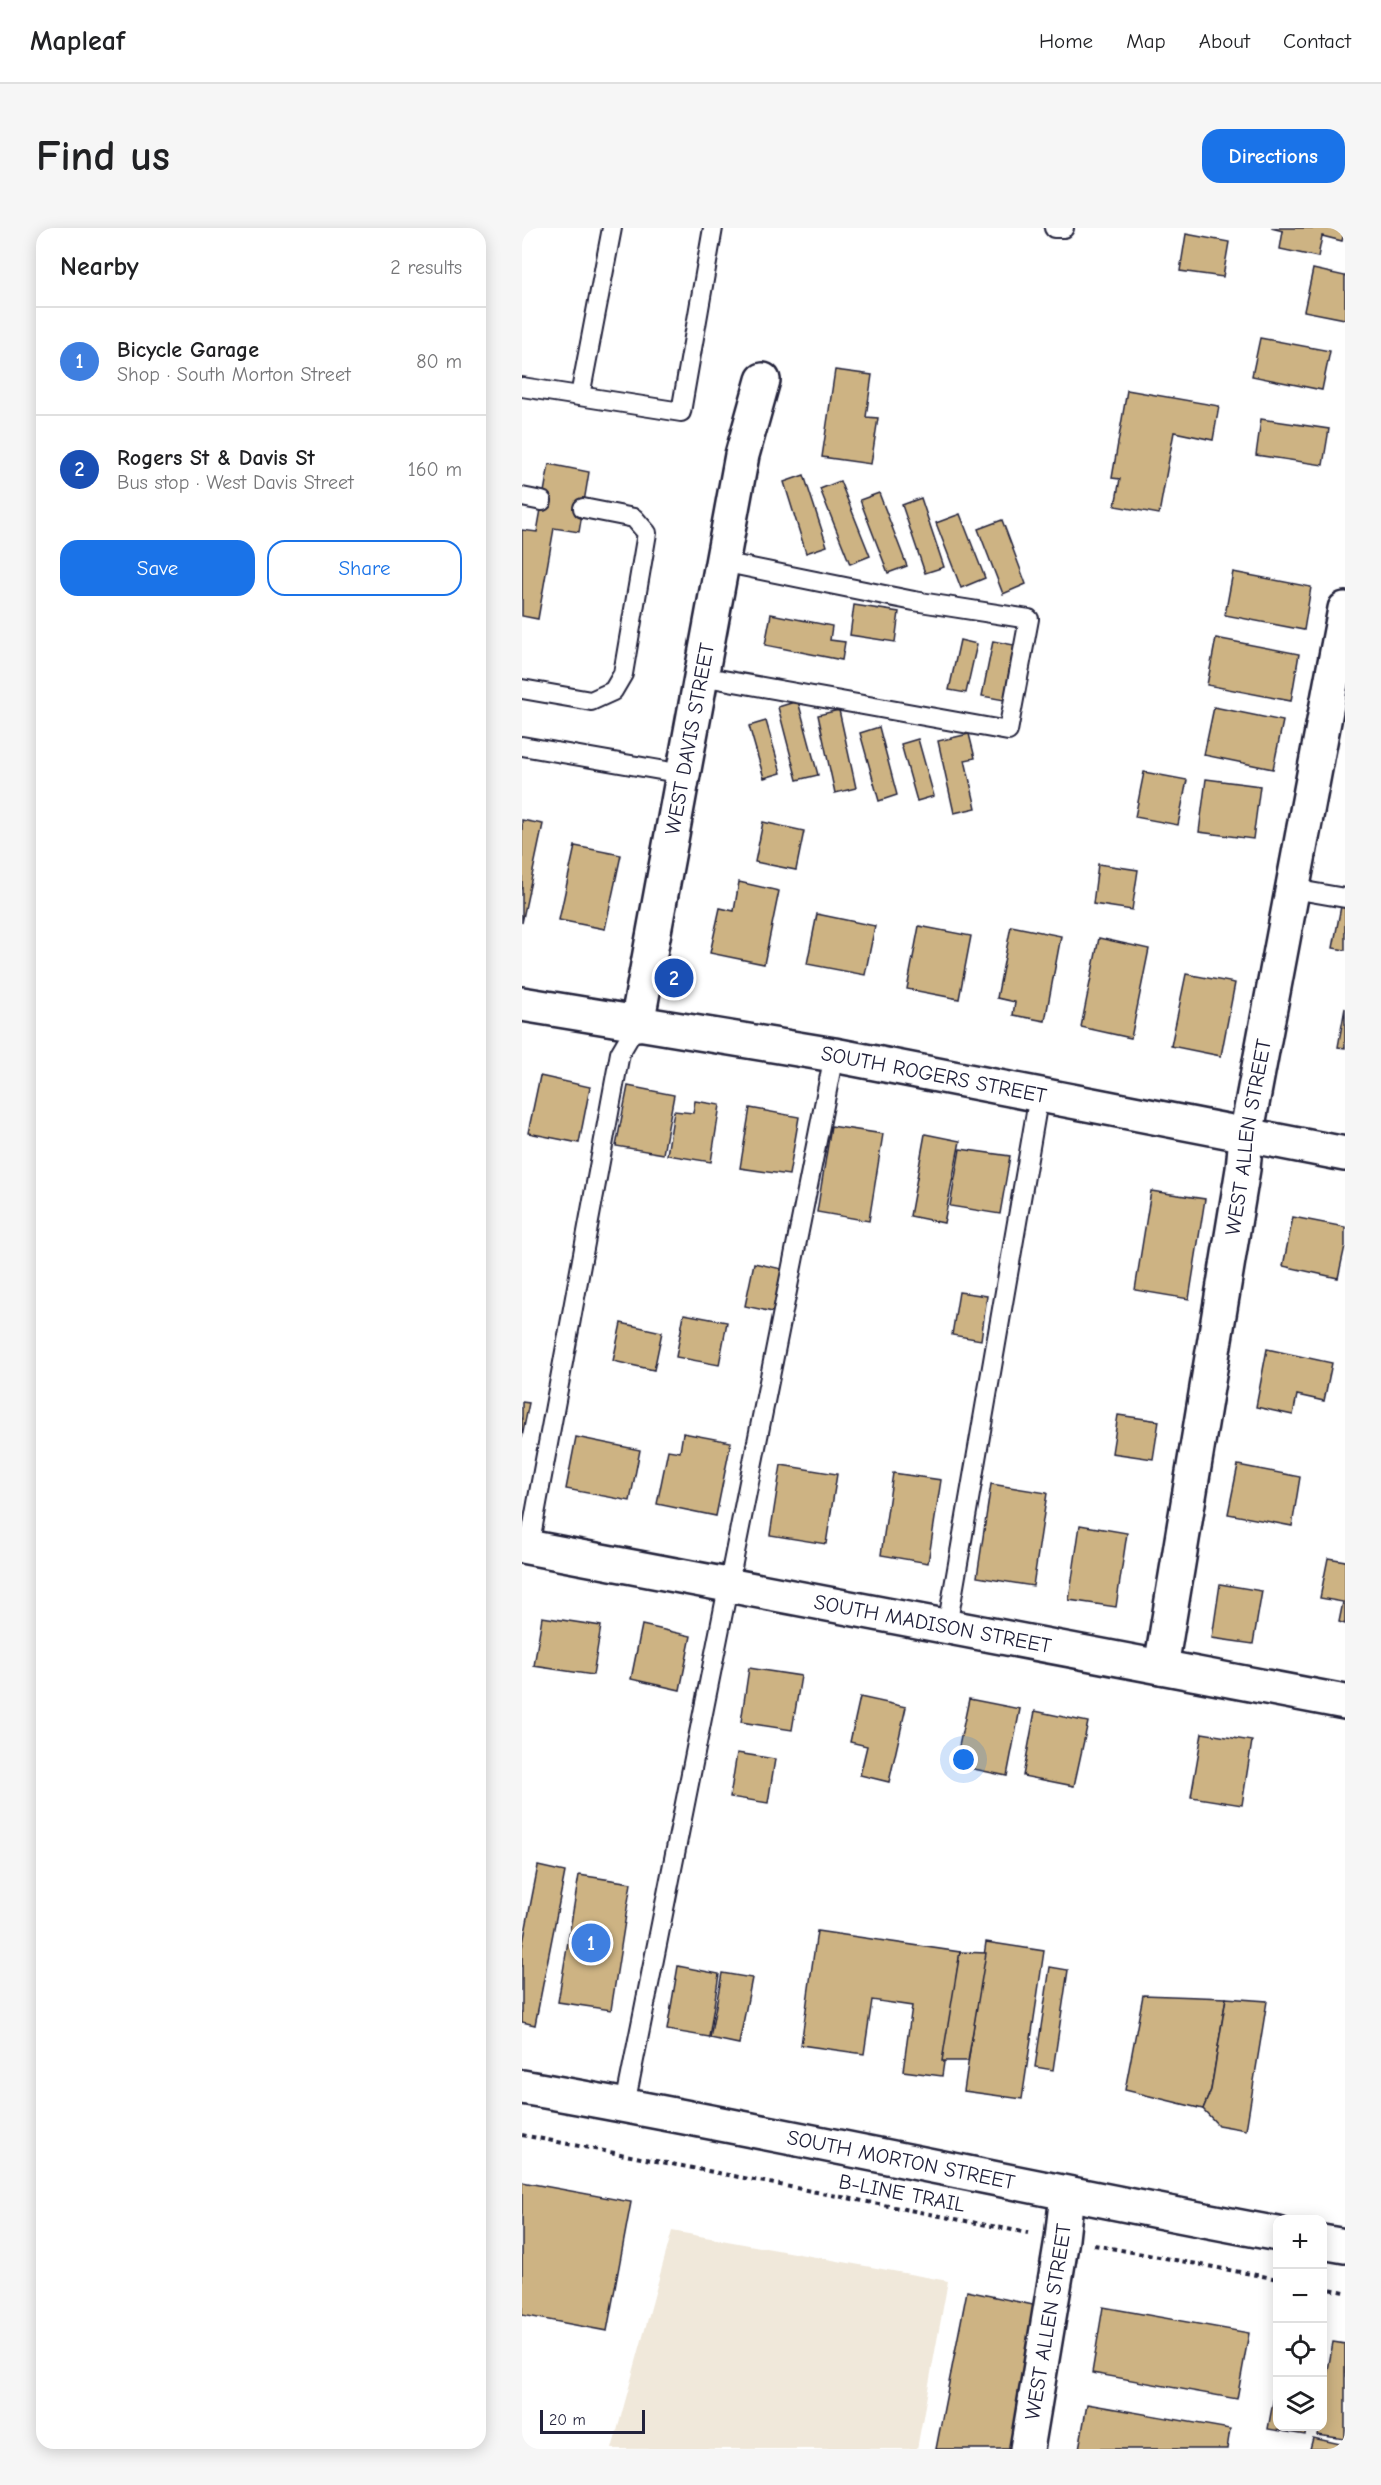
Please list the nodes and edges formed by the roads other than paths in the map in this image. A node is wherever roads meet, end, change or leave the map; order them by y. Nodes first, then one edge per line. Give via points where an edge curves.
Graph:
1 (612, 228) edge
2 (713, 228) edge
3 (1054, 228) edge
4 (1064, 228) edge
5 (763, 380) dead end
6 (522, 387) edge
7 (580, 396) junction
8 (522, 497) edge
9 (542, 501) dead end
10 (583, 508) dead end
11 (722, 562) junction
12 (1345, 609) edge
13 (701, 675) junction
14 (522, 689) edge
15 (522, 746) edge
16 (683, 774) junction
17 (1293, 888) junction
18 (1345, 898) edge
19 (522, 1004) edge
20 (637, 1024) junction
21 (834, 1055) junction
22 (1039, 1095) junction
23 (1246, 1136) junction
24 (1345, 1154) edge
25 (526, 1546) edge
26 (727, 1585) junction
27 (947, 1627) junction
28 (1161, 1667) junction
29 (1345, 1702) edge
30 (522, 2087) edge
31 (625, 2105) junction
32 (1067, 2194) junction
33 (1273, 2233) edge
34 (1327, 2243) edge
35 (1345, 2246) edge
36 (1027, 2449) edge

1 - 7 lane
2 - 7 lane via 681,412
3 - 4 lane
5 - 11 street, WEST DAVIS STREET via 742,455
6 - 7 lane
8 - 9 lane
10 - 14 lane via 634,518 647,534 623,674 613,691 591,702
11 - 13 street, WEST DAVIS STREET
11 - 13 lane via 914,601 1029,619 1008,730
12 - 17 street, WEST ALLEN STREET
13 - 16 street, WEST DAVIS STREET
15 - 16 lane
16 - 20 street, WEST DAVIS STREET
17 - 18 lane
17 - 23 street, WEST ALLEN STREET
19 - 20 street, SOUTH ROGERS STREET
20 - 21 street, SOUTH ROGERS STREET
20 - 25 lane via 620,1053
21 - 22 street, SOUTH ROGERS STREET
21 - 26 lane
22 - 23 street, SOUTH ROGERS STREET
22 - 27 lane
23 - 24 street, SOUTH ROGERS STREET
23 - 28 street, WEST ALLEN STREET
25 - 26 street, SOUTH MADISON STREET
26 - 27 street, SOUTH MADISON STREET
26 - 31 lane
27 - 28 street, SOUTH MADISON STREET
28 - 29 street, SOUTH MADISON STREET
30 - 31 street, SOUTH MORTON STREET
31 - 32 street, SOUTH MORTON STREET
32 - 33 street, SOUTH MORTON STREET
32 - 36 street, WEST ALLEN STREET
34 - 35 street

